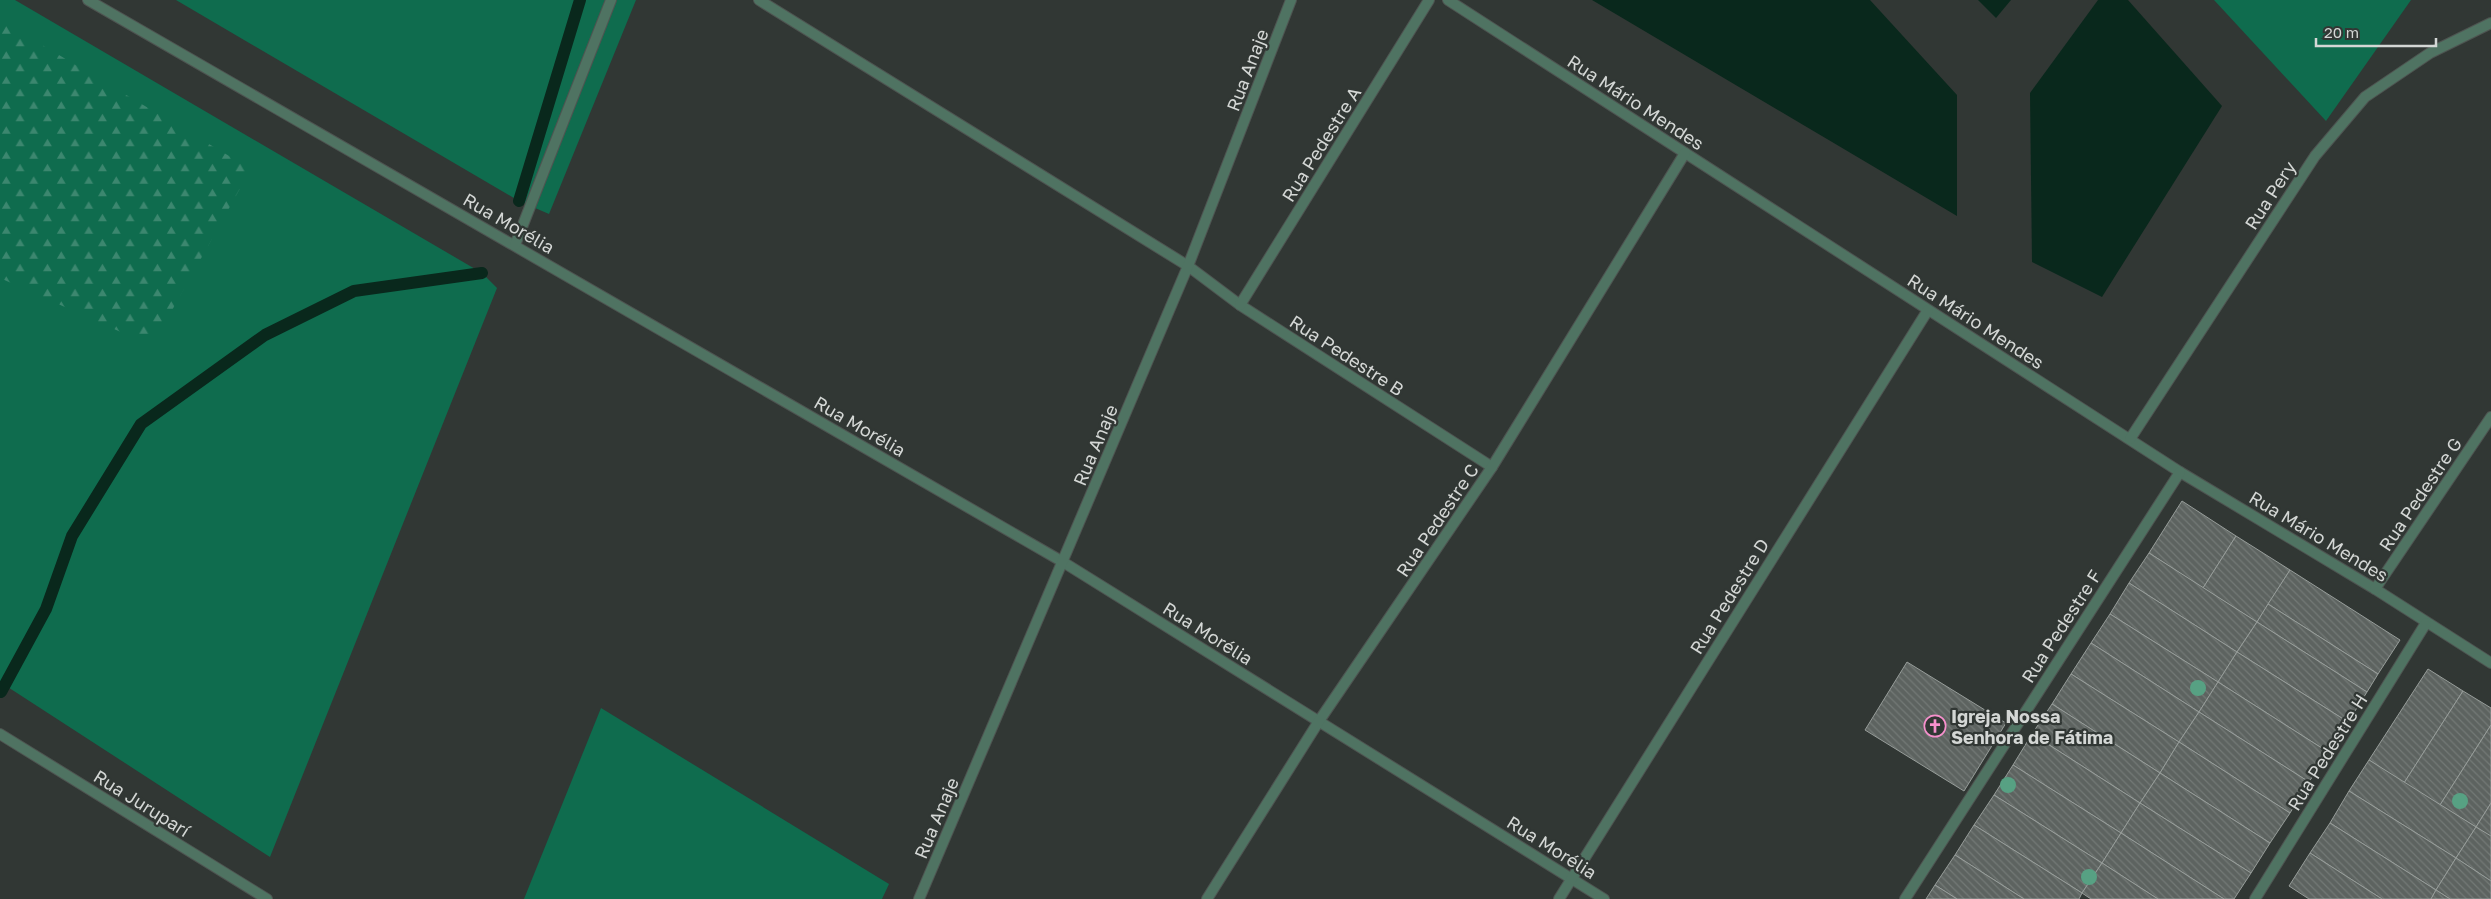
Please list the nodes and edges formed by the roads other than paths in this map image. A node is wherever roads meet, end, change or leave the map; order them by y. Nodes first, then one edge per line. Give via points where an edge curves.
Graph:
1 (88, 0) edge
2 (611, 0) edge
3 (759, 0) edge
4 (1291, 0) edge
5 (1429, 0) edge
6 (1448, 0) edge
7 (2491, 23) edge
8 (1685, 153) junction
9 (515, 245) junction
10 (1188, 266) junction
11 (1240, 305) junction
12 (1928, 310) junction
13 (2491, 417) edge
14 (2130, 439) junction
15 (1492, 467) junction
16 (2180, 472) junction
17 (1063, 562) junction
18 (2375, 589) junction
19 (2426, 623) junction
20 (2491, 663) edge
21 (1319, 721) junction
22 (0, 734) edge
23 (1572, 878) junction
24 (267, 899) edge
25 (919, 899) edge
26 (1207, 899) edge
27 (1558, 899) edge
28 (1604, 899) edge
29 (1904, 899) edge
30 (2255, 899) edge

1 - 9 street, Rua Morélia
2 - 9 street
3 - 10 street, Rua Pedestre B
4 - 10 street, Rua Anaje
5 - 11 street, Rua Pedestre A
6 - 8 street, Rua Mário Mendes
7 - 14 street, Rua Pery via 2430,53 2365,97 2315,156
8 - 12 street, Rua Mário Mendes
8 - 15 street, Rua Pedestre C
9 - 17 street, Rua Morélia
10 - 11 street, Rua Pedestre B
10 - 17 street, Rua Anaje
11 - 15 street, Rua Pedestre B
12 - 14 street, Rua Mário Mendes
12 - 23 street, Rua Pedestre D
13 - 18 street, Rua Pedestre G
14 - 16 street, Rua Mário Mendes
15 - 21 street, Rua Pedestre C
16 - 18 street, Rua Mário Mendes
16 - 29 street, Rua Pedestre F
17 - 21 street, Rua Morélia
17 - 25 street, Rua Anaje
18 - 19 street, Rua Mário Mendes
19 - 20 street, Rua Mário Mendes
19 - 30 street, Rua Pedestre H
21 - 23 street, Rua Morélia
21 - 26 street, Rua Pedestre C
22 - 24 street, Rua Juruparí
23 - 27 street, Rua Pedestre D
23 - 28 street, Rua Morélia

